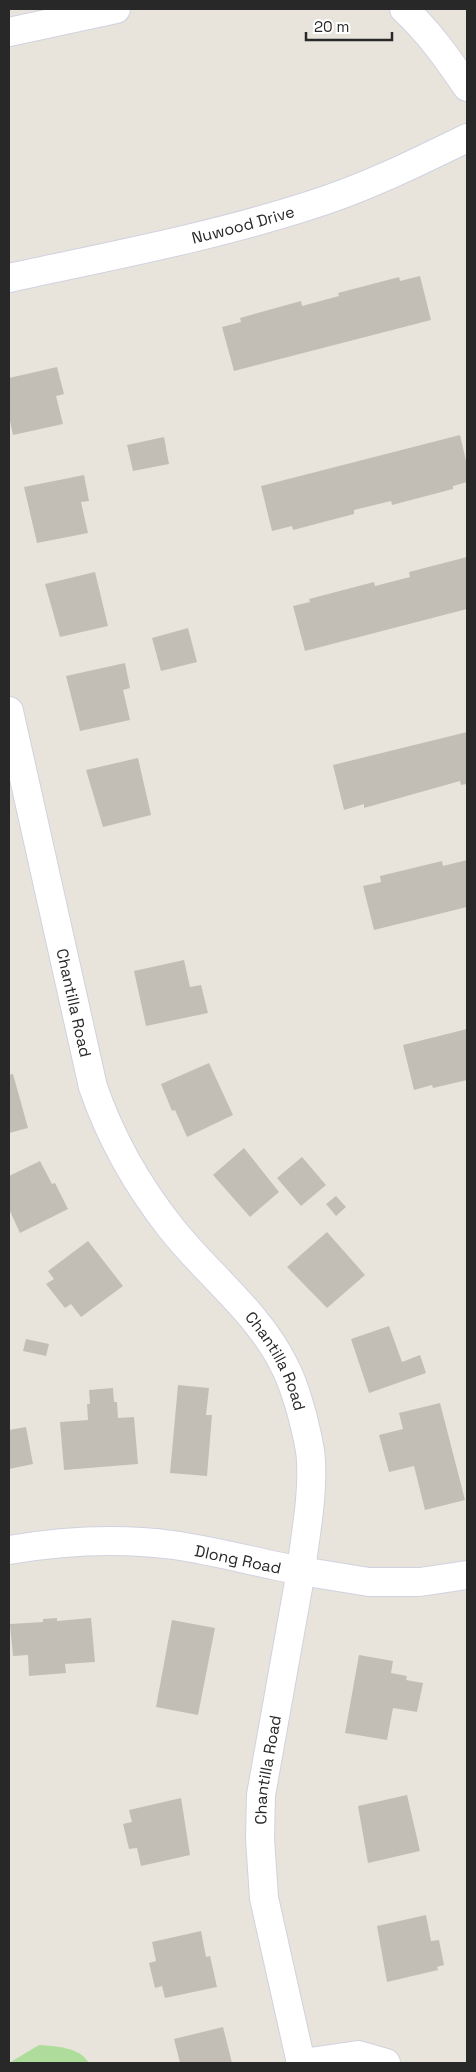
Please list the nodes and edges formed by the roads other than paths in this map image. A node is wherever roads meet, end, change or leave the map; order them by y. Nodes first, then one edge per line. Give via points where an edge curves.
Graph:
1 (116, 9) edge
2 (404, 9) edge
3 (9, 32) edge
4 (467, 87) edge
5 (467, 138) edge
6 (9, 278) edge
7 (9, 711) edge
8 (9, 1550) edge
9 (301, 1571) junction
10 (467, 1576) edge
11 (302, 2063) edge
12 (386, 2063) edge

1 - 3 street
2 - 4 street via 448,58
5 - 6 street, Nuwood Drive via 397,172 313,205 228,230
7 - 9 street, Chantilla Road via 93,1087 105,1121 145,1194 172,1230 261,1329 284,1364 296,1394 311,1462
8 - 9 street, Dlong Road via 45,1544 112,1541 173,1545
9 - 10 street, Dlong Road via 369,1582 420,1582
9 - 11 street, Chantilla Road via 261,1795 260,1839 264,1898
11 - 12 street via 358,2055

